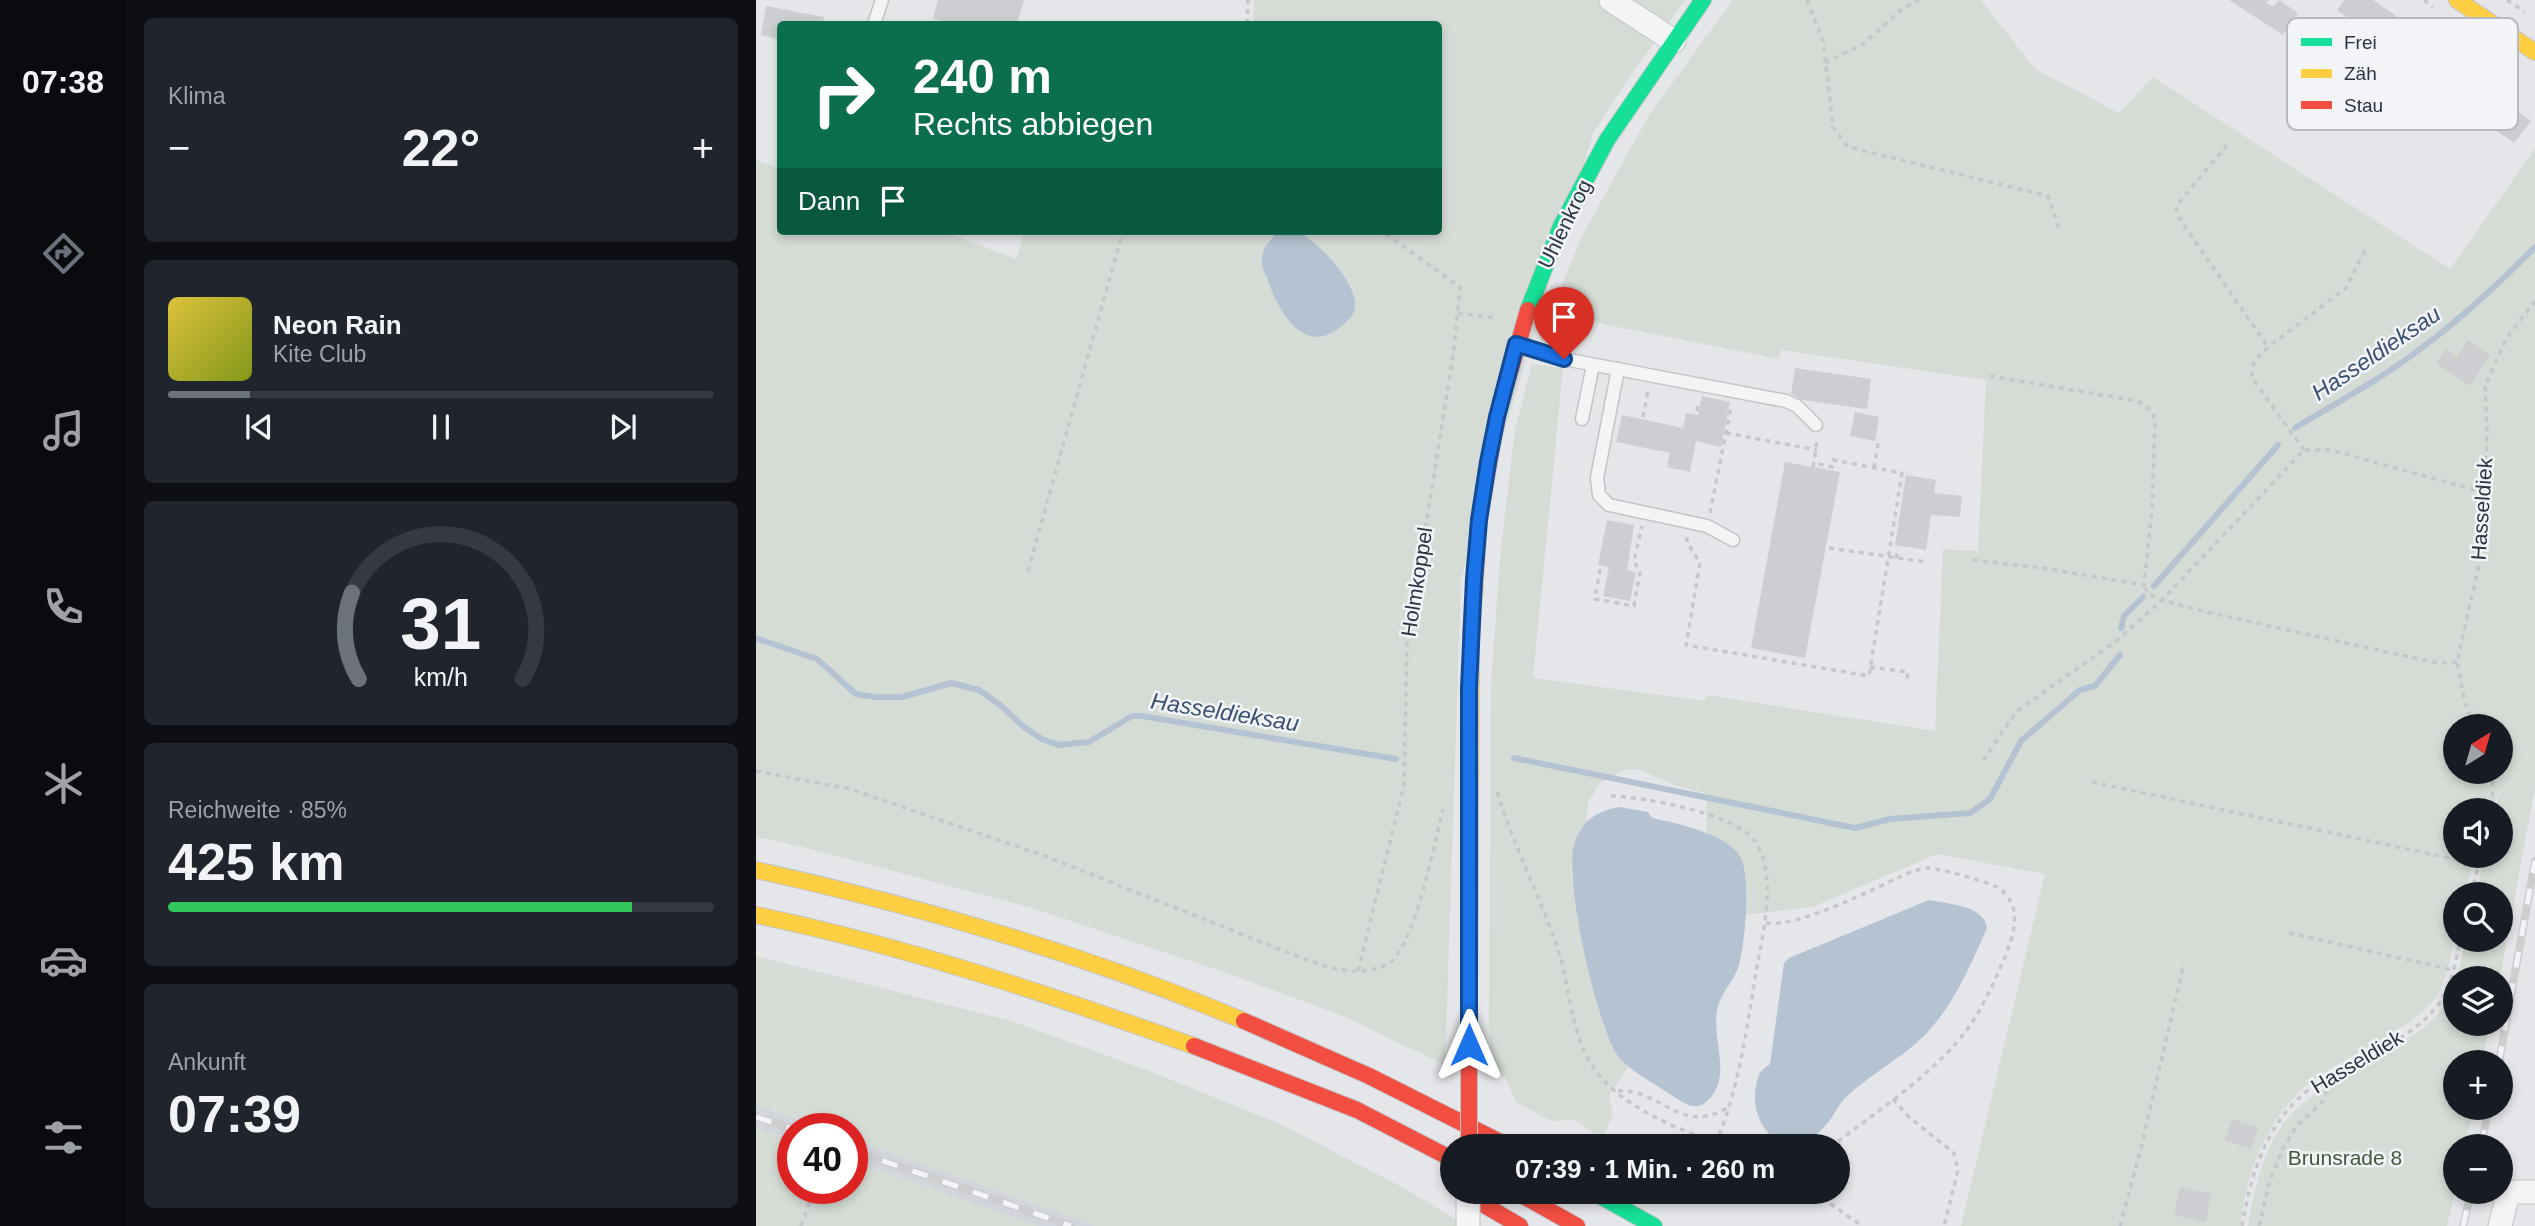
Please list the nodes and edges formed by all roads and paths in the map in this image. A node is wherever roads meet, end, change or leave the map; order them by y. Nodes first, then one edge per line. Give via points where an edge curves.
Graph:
1 (882, 0) edge
2 (1248, 0) edge
3 (1611, 0) edge
4 (1703, 0) edge
5 (1807, 0) edge
6 (1919, 0) edge
7 (2457, 0) edge
8 (2507, 0) edge
9 (2526, 13) dead end
10 (2484, 18) edge
11 (875, 21) edge
12 (1247, 21) edge
13 (1674, 41) junction
14 (2518, 41) edge
15 (2535, 52) edge
16 (1825, 63) junction
17 (2227, 145) dead end
18 (2059, 229) dead end
19 (1122, 235) edge
20 (1388, 235) edge
21 (2367, 246) dead end
22 (2535, 301) edge
23 (1458, 313) junction
24 (1508, 320) dead end
25 (1516, 344) junction
26 (2268, 347) junction
27 (1593, 365) junction
28 (1618, 369) junction
29 (1651, 375) junction
30 (1990, 376) dead end
31 (1735, 391) junction
32 (1643, 417) dead end
33 (1582, 419) dead end
34 (1816, 425) joint
35 (1726, 433) junction
36 (1879, 438) dead end
37 (1817, 450) junction
38 (2304, 450) junction
39 (1874, 468) junction
40 (2486, 493) junction
41 (1644, 513) junction
42 (1691, 523) junction
43 (1707, 526) junction
44 (1733, 540) dead end
45 (1829, 548) dead end
46 (1898, 548) dead end
47 (1889, 557) junction
48 (1896, 558) junction
49 (1973, 560) dead end
50 (1926, 562) dead end
51 (1600, 569) dead end
52 (1028, 571) dead end
53 (2144, 586) junction
54 (2162, 600) junction
55 (2457, 662) junction
56 (1870, 667) junction
57 (1907, 679) dead end
58 (2469, 714) edge
59 (1983, 760) dead end
60 (756, 771) edge
61 (2092, 782) dead end
62 (1496, 790) dead end
63 (1611, 796) dead end
64 (1444, 804) dead end
65 (2443, 855) edge
66 (756, 870) edge
67 (756, 915) edge
68 (1766, 923) junction
69 (2289, 933) dead end
70 (2184, 963) dead end
71 (2443, 968) edge
72 (1358, 971) junction
73 (2443, 997) edge
74 (1261, 1073) junction
75 (2333, 1075) junction
76 (1616, 1091) junction
77 (1893, 1099) junction
78 (1730, 1106) junction
79 (1350, 1125) dead end
80 (1469, 1134) edge
81 (1485, 1134) edge
82 (1695, 1134) edge
83 (1719, 1134) edge
84 (1848, 1134) edge
85 (1440, 1153) edge
86 (2535, 1192) edge
87 (809, 1204) edge
88 (1468, 1204) edge
89 (1482, 1204) edge
90 (1538, 1204) edge
91 (1614, 1204) edge
92 (1831, 1204) edge
93 (801, 1226) edge
94 (1468, 1226) edge
95 (1520, 1226) edge
96 (1577, 1226) edge
97 (1654, 1226) edge
98 (1862, 1226) edge
99 (1944, 1226) edge
100 (2120, 1226) edge
101 (2242, 1226) edge
102 (2259, 1226) edge
103 (2500, 1226) edge

1 - 11 lane
2 - 12 path
3 - 13 street
4 - 13 main road, Uhlenkrog
5 - 16 path via 1823,41
6 - 16 path via 1863,44
7 - 10 main road
8 - 9 path
13 - 25 main road, Uhlenkrog via 1607,140 1561,226
14 - 15 main road
16 - 18 path via 1833,127 1849,147 2048,196
17 - 26 path via 2176,209
19 - 52 path
20 - 23 path, Holmkoppel via 1461,288
21 - 26 path via 2346,288
22 - 40 path, Hasseldiek via 2506,339 2485,386
23 - 24 path
23 - 72 path, Holmkoppel via 1407,645 1404,785
25 - 27 lane
25 - 80 main road, Uhlenkrog, bridge via 1488,462 1474,579 1469,701
26 - 38 path via 2256,359 2252,375
27 - 28 lane
27 - 33 lane
28 - 29 lane
28 - 41 lane via 1596,485 1609,505
29 - 31 lane
29 - 32 path
30 - 53 path via 2123,397 2153,413 2152,510
31 - 34 lane via 1786,401
31 - 35 path
34 - 37 path
35 - 37 path
35 - 43 path
36 - 39 path
37 - 39 path via 1814,465 1832,467 1833,460
38 - 40 path via 2331,450
38 - 54 path
39 - 47 path via 1902,473
40 - 55 path, Hasseldiek via 2481,556
41 - 42 lane
41 - 51 path via 1634,561 1640,572 1634,606 1595,599
42 - 43 lane
42 - 56 path via 1687,542 1700,563 1686,645 1869,676
43 - 44 lane
45 - 47 path
46 - 48 path
47 - 48 path
47 - 56 path
48 - 50 path
49 - 53 path
53 - 54 path
54 - 55 path via 2437,663
54 - 59 path via 2115,642 2017,711
55 - 58 path, Hasseldiek
56 - 57 path via 1908,673
60 - 72 path via 850,789 1045,856 1307,960
61 - 65 path
62 - 76 path via 1543,907 1584,1051 1599,1076
63 - 68 path via 1650,800 1741,828 1761,856 1767,885
64 - 72 path via 1419,907 1397,957 1387,965
66 - 81 main road via 969,924 1101,966 1227,1014 1412,1096
67 - 74 main road via 976,972
68 - 77 path via 1802,919 1929,868 1992,884 2008,898 2015,917 2012,940 1985,1001 1954,1045
68 - 78 path
69 - 71 path
70 - 100 path
73 - 75 path, Hasseldiek via 2393,1042
74 - 79 main road
74 - 85 main road via 1357,1110
75 - 101 path, Hasseldiek via 2301,1096 2273,1130 2251,1183
75 - 102 path via 2323,1101 2301,1121 2283,1148
76 - 78 path via 1638,1091 1686,1116 1707,1116
76 - 82 path via 1651,1115
77 - 84 path
77 - 99 path via 1954,1153 1958,1170
78 - 83 path
86 - 103 street via 2508,1194
87 - 93 path
88 - 94 street, bridge
89 - 95 main road
90 - 96 main road
91 - 97 main road
92 - 98 path

